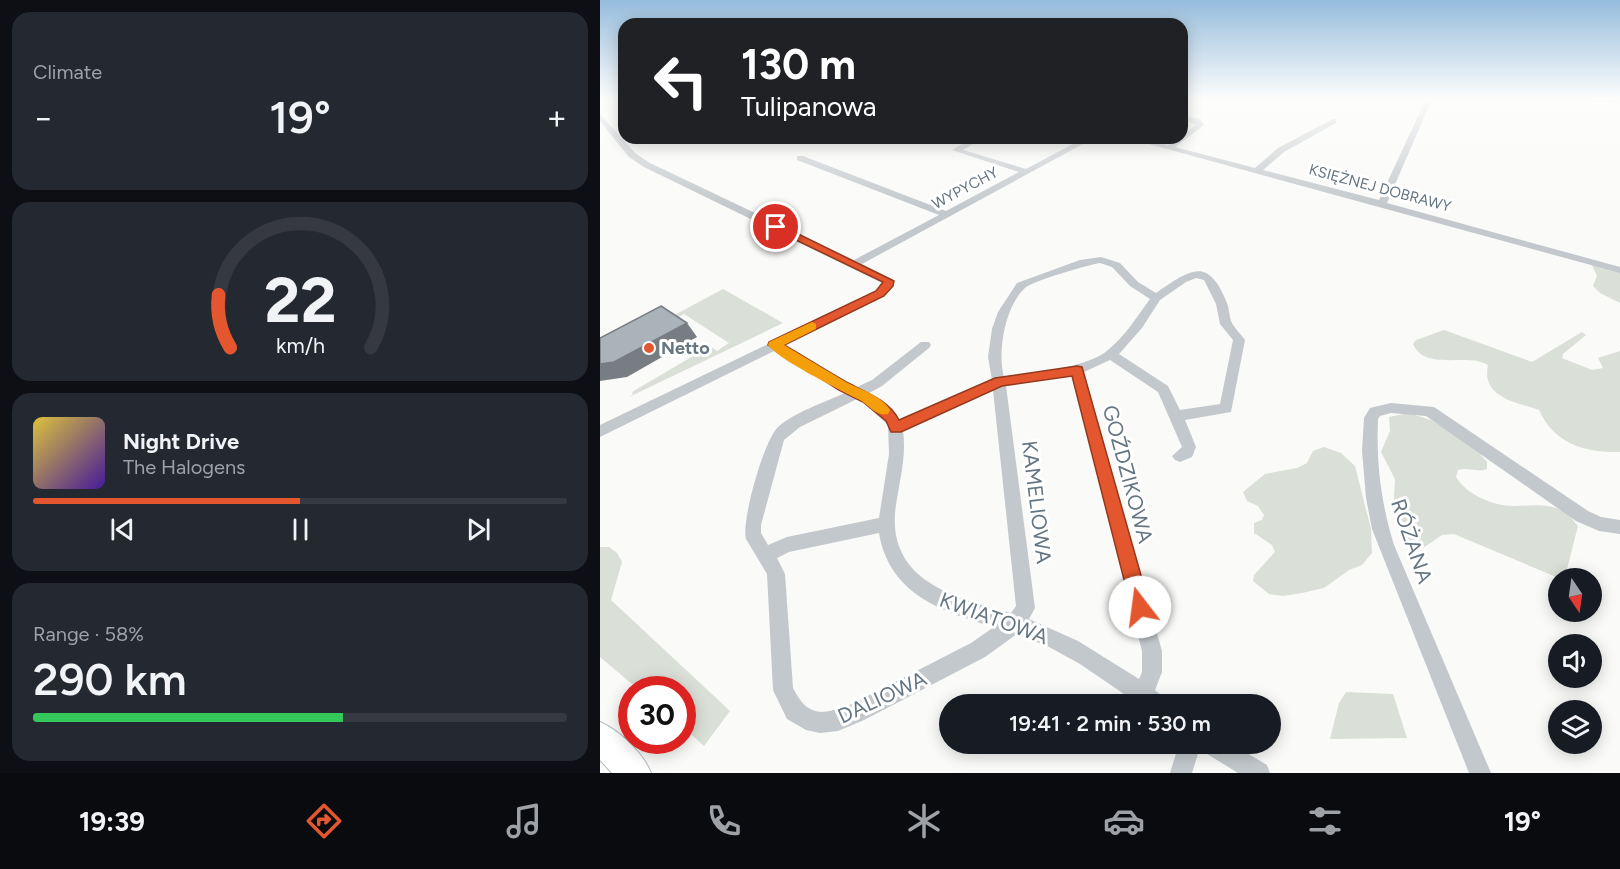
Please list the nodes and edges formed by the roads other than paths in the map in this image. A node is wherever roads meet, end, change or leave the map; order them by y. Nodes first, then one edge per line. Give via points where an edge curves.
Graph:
1 (1309, 135) edge
2 (1413, 135) edge
3 (623, 144) edge
4 (968, 144) edge
5 (1078, 144) edge
6 (1154, 144) edge
7 (1174, 144) edge
8 (1169, 148) junction
9 (800, 158) dead end
10 (1257, 171) junction
11 (1027, 172) junction
12 (1382, 204) junction
13 (947, 215) junction
14 (855, 264) junction
15 (1620, 270) edge
16 (1156, 298) junction
17 (774, 345) junction
18 (925, 345) dead end
19 (1111, 355) junction
20 (1077, 370) junction
21 (999, 382) junction
22 (859, 393) junction
23 (1176, 416) junction
24 (896, 428) junction
25 (600, 431) edge
26 (1180, 456) dead end
27 (887, 524) junction
28 (1620, 527) edge
29 (766, 555) junction
30 (1014, 625) junction
31 (1143, 694) joint
32 (600, 738) edge
33 (1187, 754) edge
34 (1228, 754) edge
35 (635, 773) edge
36 (1181, 773) edge
37 (1259, 773) edge
38 (1480, 773) edge

1 - 10 street via 1281,150
2 - 12 street
3 - 14 street via 647,165
4 - 11 street via 956,150
5 - 11 street, WYPYCHY
6 - 8 street, KSIĘŻNEJ DOBRAWY
7 - 8 street
8 - 10 street, KSIĘŻNEJ DOBRAWY
9 - 13 street
10 - 12 street, KSIĘŻNEJ DOBRAWY
11 - 13 street, WYPYCHY
12 - 15 street, KSIĘŻNEJ DOBRAWY
13 - 14 street, WYPYCHY
14 - 17 street via 888,281 888,286 880,294
16 - 19 street
16 - 21 street, KAMELIOWA via 1143,292 1112,262 1101,260 1084,262 1021,285 998,329 994,357
16 - 23 street via 1182,280 1199,274 1209,278 1222,304 1226,324 1239,338 1226,408
17 - 22 street
17 - 25 street
18 - 22 street, DALIOWA
19 - 20 street
19 - 23 street via 1163,389
20 - 21 street
20 - 31 street, GOŹDZIKOWA via 1152,651 1152,672
21 - 24 street
21 - 30 street, KAMELIOWA via 1027,598 1026,608
22 - 24 street via 884,411
22 - 29 street, DALIOWA via 795,423 777,438 752,525 756,542
23 - 26 street via 1189,447
24 - 27 street, KWIATOWA via 898,453
27 - 29 street via 787,545
27 - 30 street, KWIATOWA via 889,543 898,562 923,590 944,603
28 - 38 street, RÓŻANA via 1582,516 1429,411 1382,409 1371,418 1370,470 1376,518
29 - 30 street, DALIOWA via 776,574 783,690 794,712 806,719 838,720 857,713 978,650
30 - 31 street, KWIATOWA via 1040,632
32 - 35 main road
33 - 36 street
34 - 37 street

